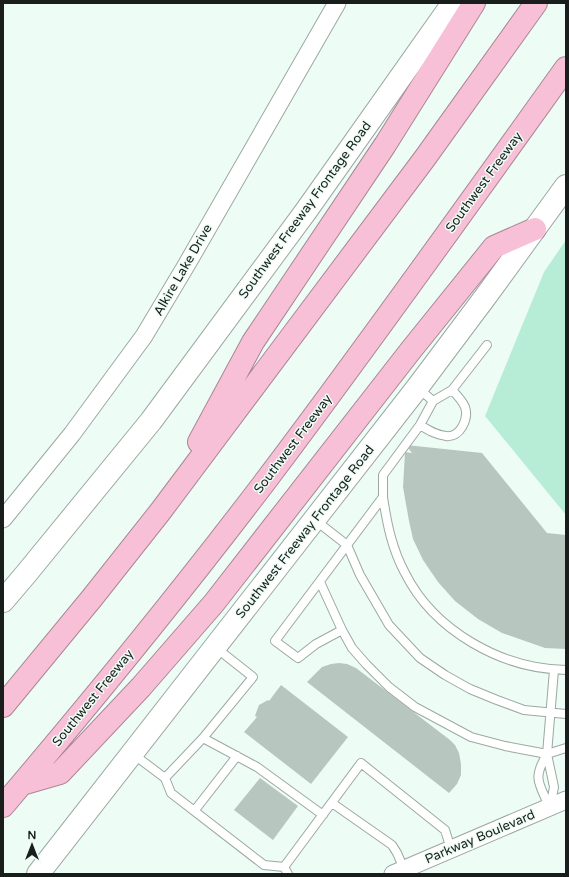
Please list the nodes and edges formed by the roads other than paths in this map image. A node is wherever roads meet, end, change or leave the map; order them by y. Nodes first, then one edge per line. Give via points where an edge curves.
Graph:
1 (337, 3) edge
2 (453, 3) edge
3 (474, 3) edge
4 (536, 3) edge
5 (566, 68) edge
6 (566, 186) edge
7 (535, 229) junction
8 (487, 345) dead end
9 (452, 390) junction
10 (425, 394) junction
11 (420, 425) junction
12 (383, 497) junction
13 (160, 512) junction
14 (3, 519) edge
15 (315, 519) junction
16 (347, 545) junction
17 (320, 582) junction
18 (3, 601) edge
19 (342, 630) junction
20 (215, 647) junction
21 (554, 670) junction
22 (566, 670) edge
23 (3, 706) edge
24 (551, 713) junction
25 (566, 714) edge
26 (203, 738) junction
27 (566, 748) edge
28 (133, 753) junction
29 (547, 754) junction
30 (237, 756) junction
31 (165, 778) junction
32 (22, 784) junction
33 (566, 800) edge
34 (332, 802) junction
35 (3, 806) edge
36 (550, 808) junction
37 (195, 810) junction
38 (323, 815) junction
39 (451, 849) junction
40 (286, 871) edge
41 (398, 872) edge
42 (38, 874) edge

1 - 14 street, Alkire Lake Drive via 144,336 72,434
2 - 18 main road, Southwest Freeway Frontage Road via 306,212 151,421
3 - 13 highway via 385,145 253,342
4 - 13 highway via 425,158
5 - 32 highway, Southwest Freeway via 267,479 134,648
6 - 7 main road, Southwest Freeway Frontage Road
7 - 10 main road, Southwest Freeway Frontage Road
7 - 32 highway via 494,247 214,603 141,687 60,773
8 - 9 lane
9 - 10 lane
9 - 11 lane via 462,400 465,409 464,425 453,435 446,436
10 - 11 lane
10 - 15 main road, Southwest Freeway Frontage Road
11 - 12 lane via 383,474
12 - 16 lane
12 - 21 lane via 388,529 404,572 429,607 451,628 473,643 518,663
13 - 23 highway
15 - 16 lane
15 - 20 main road, Southwest Freeway Frontage Road
16 - 17 lane
16 - 24 lane via 360,575 389,625 420,658 470,689 524,710
17 - 19 lane
17 - 19 lane via 275,641 298,658 316,644
19 - 29 lane via 352,648 366,664 389,687 415,707 471,736
20 - 26 lane via 253,677
20 - 28 main road, Southwest Freeway Frontage Road
21 - 22 lane
21 - 24 lane
24 - 25 lane
24 - 29 lane
26 - 30 lane
26 - 31 lane
27 - 29 lane
28 - 31 lane
28 - 42 main road, Southwest Freeway Frontage Road
29 - 36 lane via 554,787
29 - 36 lane via 540,766 538,782
30 - 37 lane
30 - 38 lane via 257,767
31 - 37 lane via 171,793
32 - 35 highway, Southwest Freeway
33 - 36 street, Parkway Boulevard
34 - 38 lane
34 - 39 lane via 361,763 445,830
34 - 41 lane via 392,845 397,853
36 - 39 street, Parkway Boulevard
37 - 40 lane via 264,864
38 - 40 lane
39 - 41 street, Parkway Boulevard

